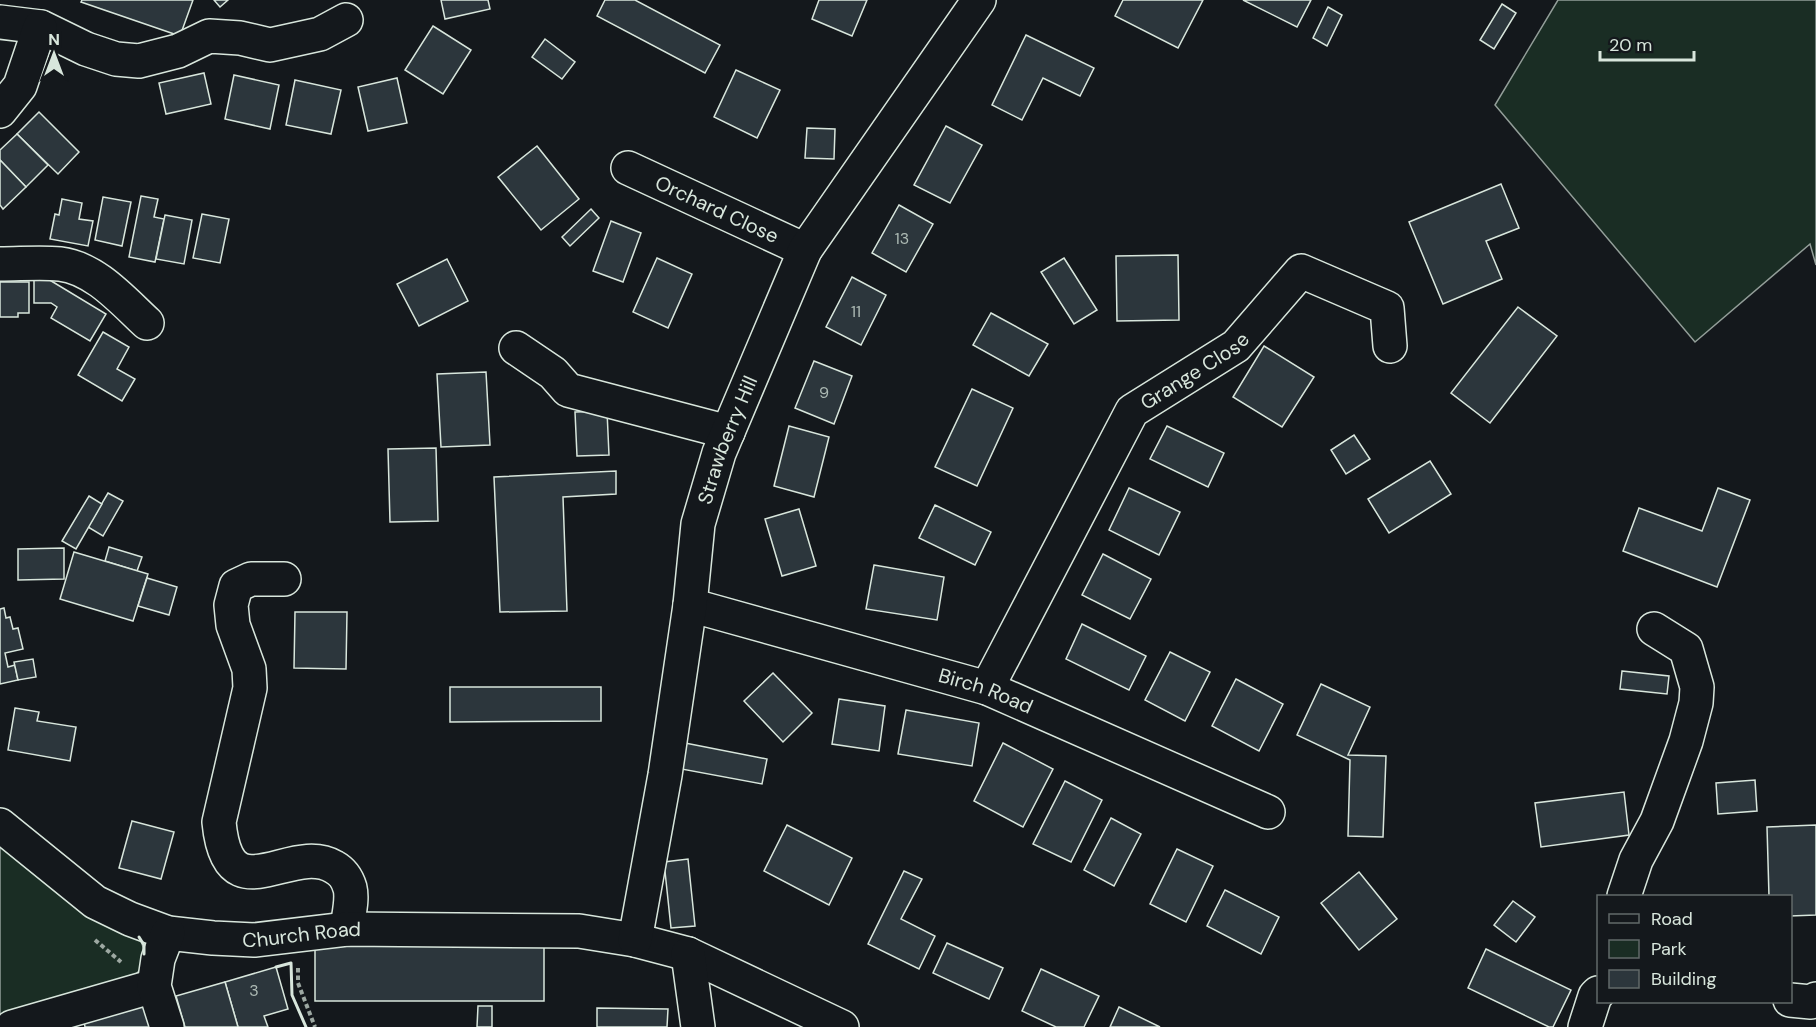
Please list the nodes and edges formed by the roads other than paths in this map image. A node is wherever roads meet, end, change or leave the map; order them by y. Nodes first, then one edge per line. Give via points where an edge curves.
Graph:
1 (980, 0) edge
2 (346, 20) dead end
3 (0, 22) edge
4 (40, 27) junction
5 (0, 111) edge
6 (628, 168) dead end
7 (805, 250) junction
8 (0, 264) edge
9 (147, 323) dead end
10 (1390, 346) dead end
11 (516, 348) dead end
12 (728, 432) junction
13 (284, 579) dead end
14 (690, 605) junction
15 (1654, 629) dead end
16 (987, 688) junction
17 (1268, 812) dead end
18 (0, 825) edge
19 (1625, 895) edge
20 (347, 929) junction
21 (168, 933) junction
22 (635, 940) junction
23 (688, 954) junction
24 (154, 986) junction
25 (1597, 994) edge
26 (12, 1027) edge
27 (167, 1027) edge
28 (698, 1027) edge
29 (842, 1027) edge
30 (1585, 1027) edge

1 - 7 street, Strawberry Hill
2 - 4 street via 320,34 270,45 209,36 178,51 139,61 116,59 86,49
3 - 4 street
4 - 5 street via 20,86
6 - 7 street, Orchard Close
7 - 12 street, Strawberry Hill
8 - 9 street via 62,264 86,273
10 - 16 street, Grange Close via 1387,308 1300,271 1236,346 1132,411
11 - 12 street via 553,373 568,390
12 - 14 street, Strawberry Hill via 698,524
13 - 20 street via 243,582 236,586 231,605 233,625 249,669 250,688 219,822 221,842 225,856 246,872 316,861 343,873 351,890
14 - 16 street, Birch Road
14 - 22 street, Strawberry Hill
15 - 19 street via 1686,649 1697,687 1696,703 1657,821 1636,860
16 - 17 street, Birch Road
18 - 21 street, Church Road via 95,902
20 - 21 street, Church Road via 254,940
20 - 22 street, Church Road via 579,931
21 - 24 street via 158,959
22 - 23 street, Church Road
23 - 28 street
23 - 29 street, Church Road
24 - 26 street
24 - 27 street
25 - 30 street

